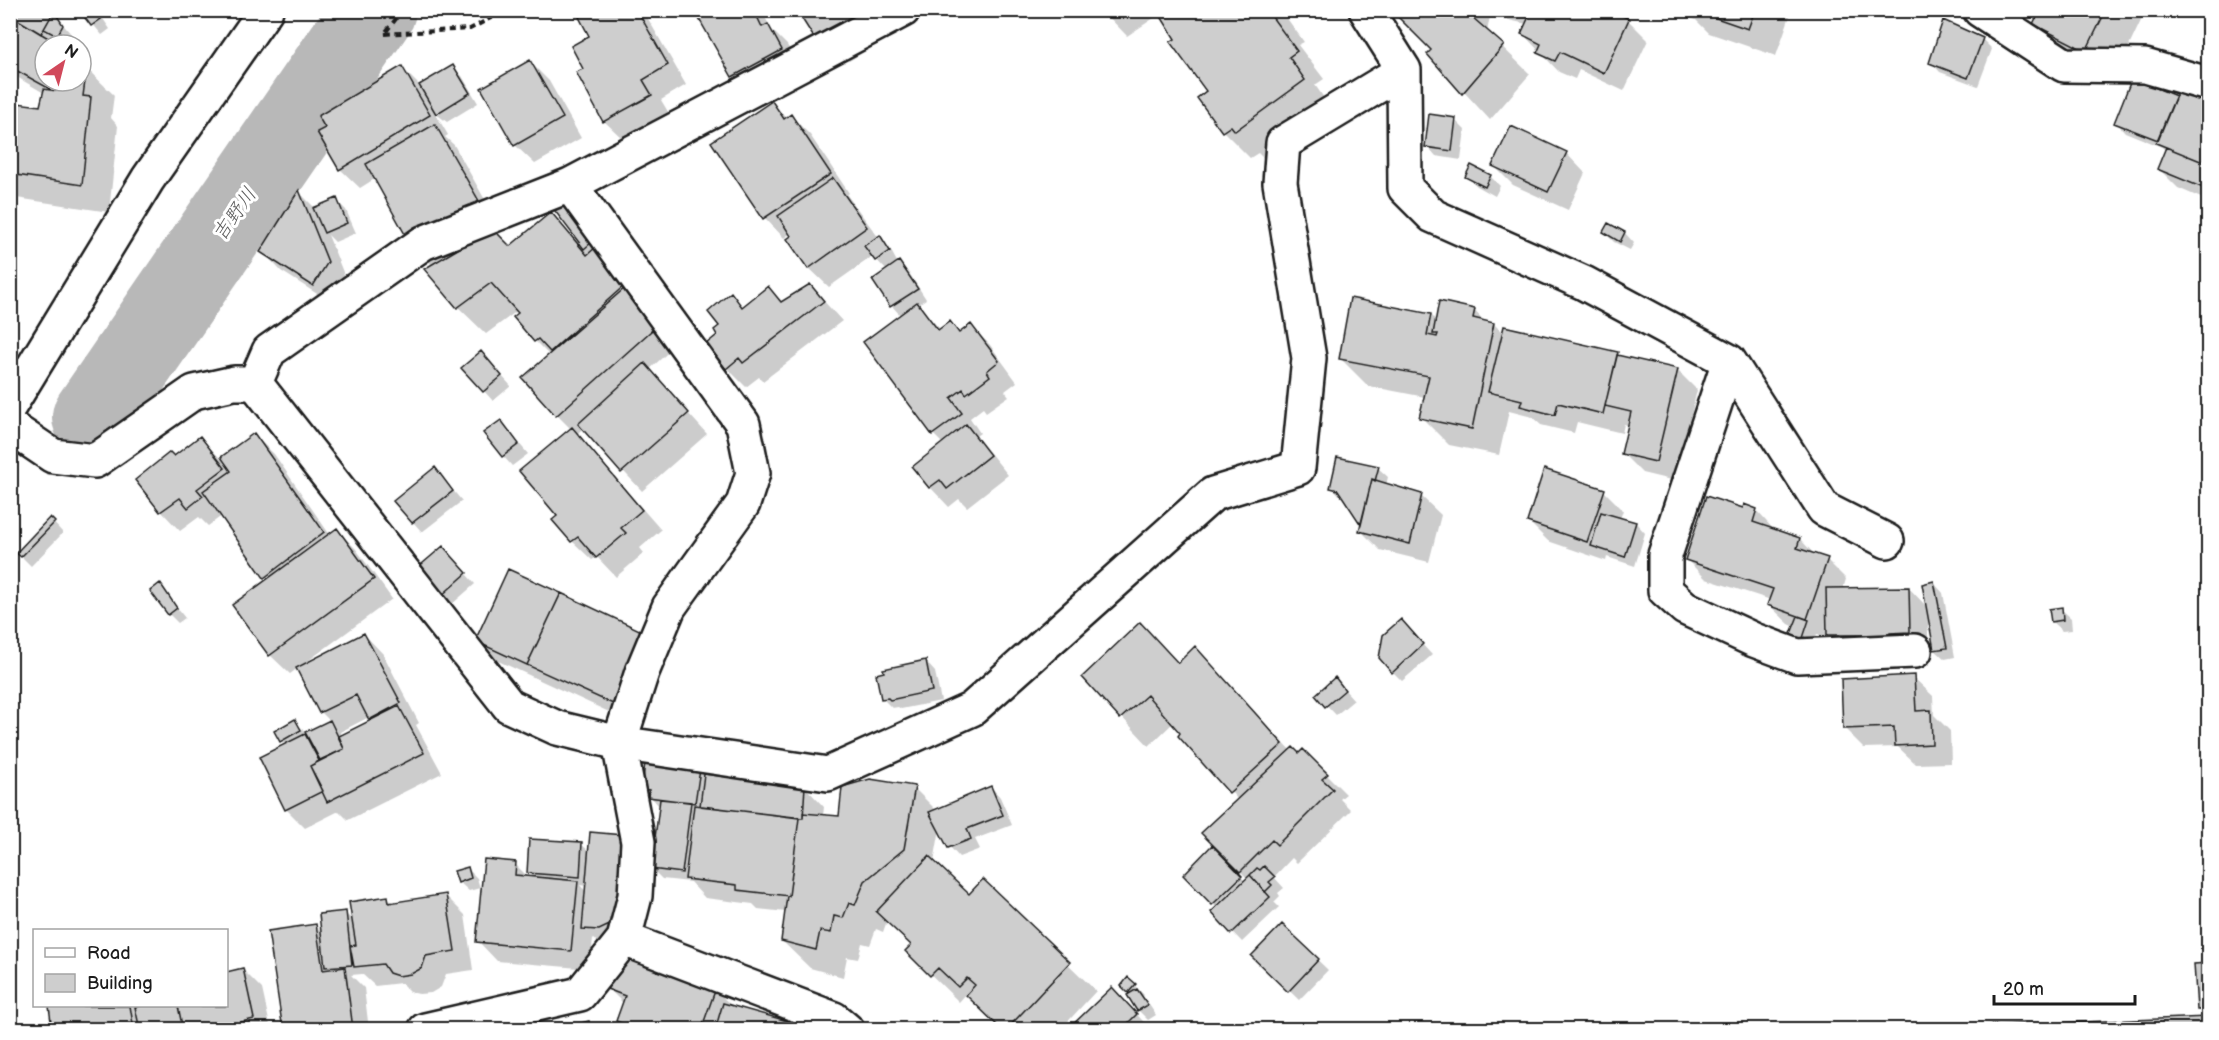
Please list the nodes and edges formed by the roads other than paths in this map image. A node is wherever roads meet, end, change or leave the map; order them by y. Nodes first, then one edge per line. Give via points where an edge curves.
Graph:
1 (266, 10) edge
2 (903, 10) edge
3 (1366, 10) edge
4 (1980, 10) edge
5 (1404, 70) junction
6 (2208, 84) edge
7 (570, 185) junction
8 (1729, 361) junction
9 (255, 383) junction
10 (10, 405) edge
11 (10, 427) edge
12 (1887, 541) dead end
13 (1916, 651) dead end
14 (619, 743) junction
15 (624, 939) junction
16 (425, 1029) edge
17 (848, 1029) edge

1 - 10 street via 148,179
2 - 7 street
3 - 5 street
4 - 6 street via 2064,65 2145,66
5 - 8 street via 1405,188 1433,216 1584,283
5 - 14 street via 1283,143 1280,183 1309,358 1298,468 1214,494 972,709 828,774
7 - 9 street via 423,243 269,351
7 - 14 street via 742,424 753,473 743,504 669,607
8 - 12 street via 1824,509
8 - 13 street via 1665,555 1665,590 1685,608 1797,656
9 - 11 street via 234,383 194,392 95,461 53,456
9 - 14 street via 509,706 557,728
14 - 15 street via 638,842 635,897
15 - 16 street via 580,994
15 - 17 street via 834,1019

